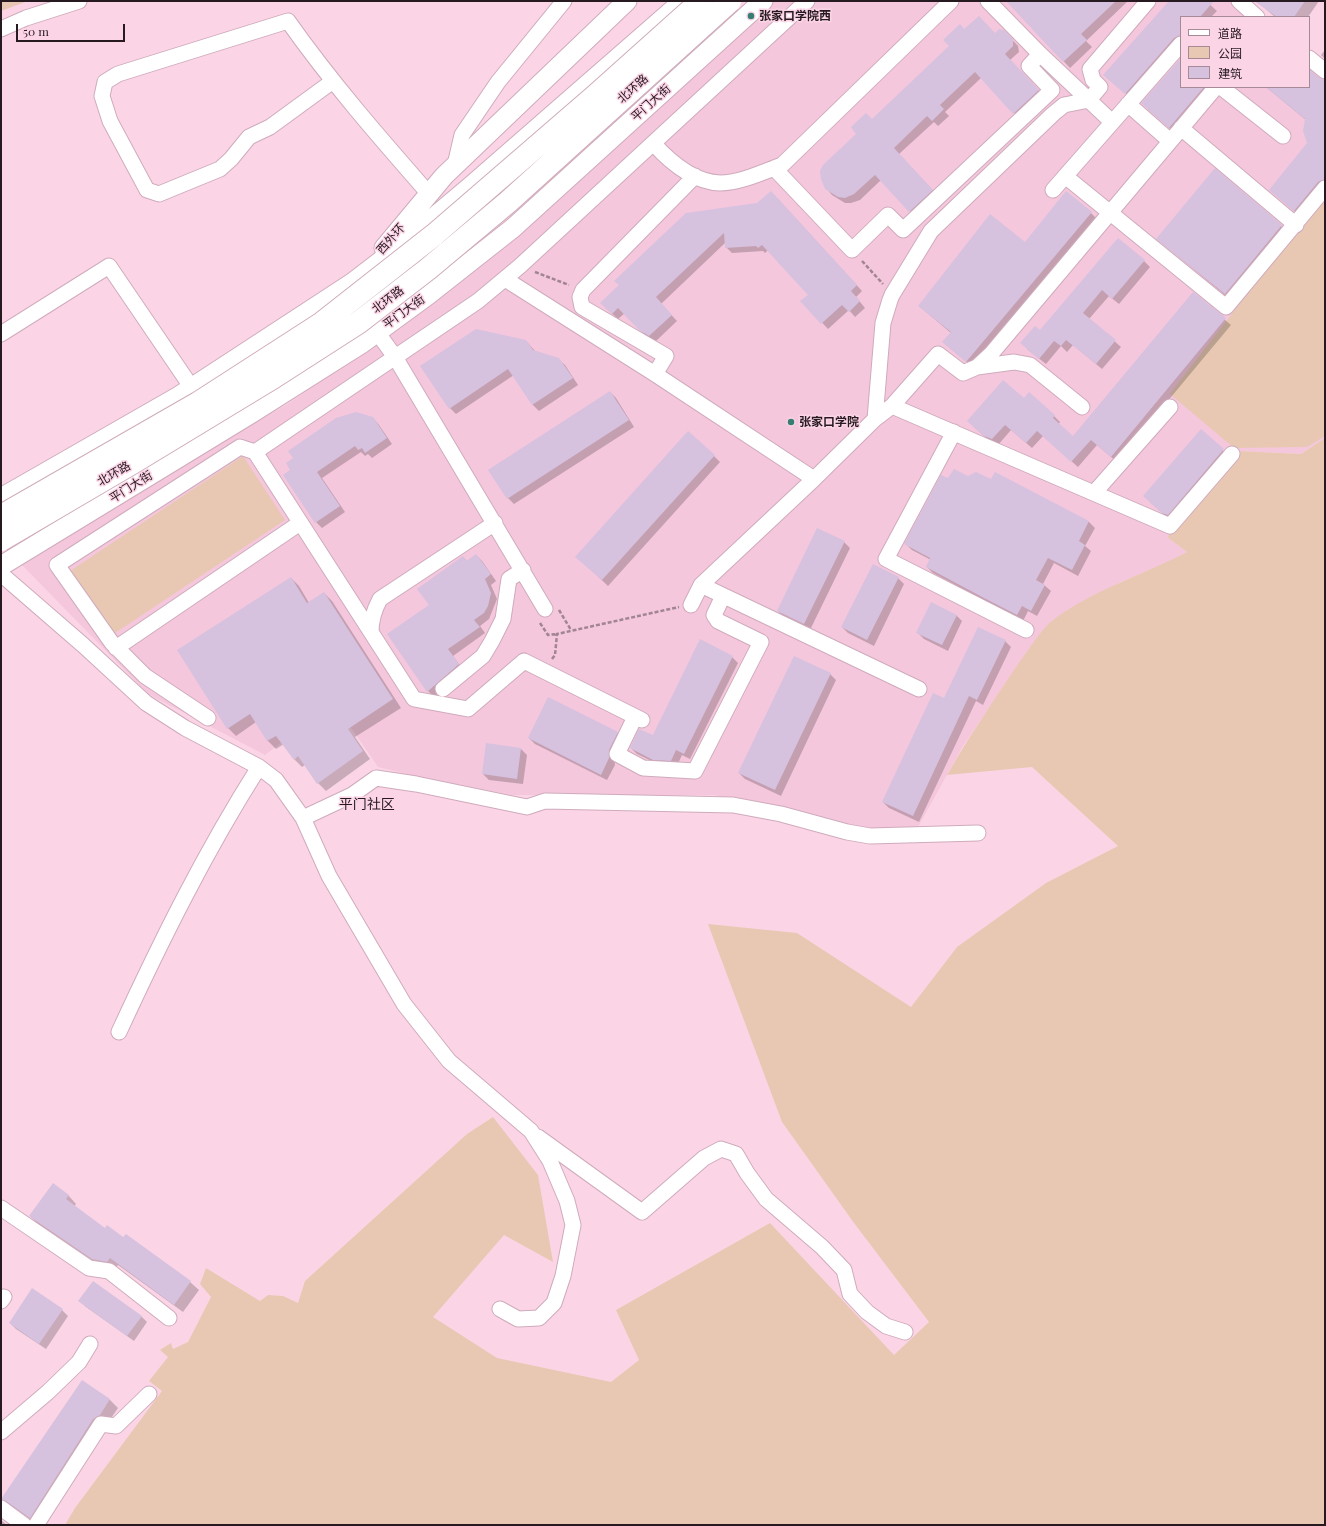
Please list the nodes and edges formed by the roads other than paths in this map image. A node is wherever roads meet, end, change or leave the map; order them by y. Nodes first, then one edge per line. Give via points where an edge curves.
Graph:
1 (79, 1) edge
2 (564, 1) edge
3 (627, 1) edge
4 (683, 1) edge
5 (701, 1) edge
6 (730, 1) edge
7 (763, 1) edge
8 (807, 1) edge
9 (951, 1) edge
10 (988, 1) edge
11 (1148, 1) edge
12 (1239, 1) edge
13 (1256, 16) edge
14 (1, 29) edge
15 (1180, 45) edge
16 (1040, 54) junction
17 (1310, 59) edge
18 (1325, 71) edge
19 (333, 81) junction
20 (1215, 88) edge
21 (1222, 88) edge
22 (1089, 100) junction
23 (1128, 104) junction
24 (1112, 122) junction
25 (1181, 128) junction
26 (1283, 136) dead end
27 (1170, 141) junction
28 (653, 143) junction
29 (455, 165) junction
30 (774, 168) junction
31 (695, 176) junction
32 (1065, 176) junction
33 (1325, 188) edge
34 (1053, 190) dead end
35 (429, 194) junction
36 (1110, 213) junction
37 (1296, 225) junction
38 (505, 279) junction
39 (352, 283) junction
40 (380, 329) junction
41 (1, 334) edge
42 (395, 357) junction
43 (977, 367) junction
44 (655, 374) junction
45 (192, 388) junction
46 (892, 406) junction
47 (1082, 407) dead end
48 (1170, 407) dead end
49 (875, 419) junction
50 (954, 432) junction
51 (255, 452) junction
52 (1232, 454) dead end
53 (814, 479) junction
54 (1094, 493) junction
55 (4, 496) edge
56 (1, 516) edge
57 (300, 523) junction
58 (495, 523) junction
59 (1, 540) edge
60 (38, 545) junction
61 (1, 566) edge
62 (523, 570) junction
63 (1, 574) edge
64 (701, 585) junction
65 (723, 596) junction
66 (691, 605) road end
67 (545, 609) dead end
68 (1026, 630) dead end
69 (371, 632) junction
70 (116, 648) junction
71 (443, 689) dead end
72 (919, 689) dead end
73 (208, 718) dead end
74 (259, 767) junction
75 (303, 818) junction
76 (978, 833) dead end
77 (119, 1032) dead end
78 (531, 1131) junction
79 (1, 1208) edge
80 (500, 1309) dead end
81 (169, 1318) dead end
82 (906, 1332) dead end
83 (90, 1344) dead end
84 (149, 1394) dead end
85 (1, 1432) edge
86 (1, 1508) edge
87 (24, 1525) edge
88 (36, 1525) edge

1 - 14 street
2 - 29 street via 498,82 462,135
3 - 29 main road, 西外环
4 - 39 main road via 471,186
5 - 56 highway, 北环路, bridge via 434,235 322,323 198,403
6 - 59 highway, 北环路, bridge via 508,202 358,323 141,458
7 - 40 main road, 平门大街 via 513,228
8 - 28 street
9 - 30 street via 782,165
10 - 16 street
11 - 22 street via 1090,69 1092,80 1100,87
12 - 13 street
15 - 23 street
16 - 22 street
16 - 30 street via 1029,66 1052,90 903,230 888,215 852,250
17 - 18 street
19 - 19 street via 288,21 118,74 105,82 102,96 110,121 147,190 159,194 220,169 232,159 249,137 270,127
19 - 35 street
20 - 25 street
21 - 26 street
22 - 24 street
22 - 49 street via 1064,105 1053,114 931,231 892,295 883,323
23 - 24 street
23 - 27 street
24 - 32 street
25 - 27 street
25 - 37 street
27 - 36 street
28 - 31 street via 676,164
28 - 38 street
29 - 35 main road, 西外环
30 - 31 street via 748,178 721,183 704,181
31 - 44 street via 583,290 580,297 582,307 666,356
32 - 34 street
32 - 36 street
33 - 37 street
35 - 39 main road, 西外环
36 - 37 street via 1226,307
36 - 43 street
38 - 42 street via 478,301
38 - 44 street
39 - 40 main road
39 - 45 main road
40 - 42 street
40 - 60 main road, 平门大街 via 252,413
41 - 45 street via 109,266
42 - 51 street
42 - 58 street
43 - 46 street via 963,373 938,354
43 - 47 street via 1014,362 1030,365
44 - 53 street
45 - 55 main road
46 - 49 street
46 - 50 street
48 - 54 street
49 - 53 street
50 - 54 street
50 - 68 street via 886,559
51 - 57 street
51 - 70 street via 240,447 57,565
52 - 54 street via 1170,526
53 - 64 street
55 - 60 main road
57 - 69 street
57 - 70 street
58 - 62 street
58 - 69 street via 380,599 371,619
60 - 61 main road, 平门大街
62 - 67 street
62 - 71 street via 509,579 503,620 483,656
63 - 74 street via 146,702 185,728
64 - 65 street
64 - 66 street
65 - 69 street via 714,615 718,621 761,642 695,771 643,768 617,754 638,718 524,661 468,710 414,699
65 - 72 street
70 - 73 street via 145,676
74 - 75 street via 276,780
74 - 77 street via 206,855 162,939
75 - 76 street via 352,795 376,778 527,807 545,800 733,805 870,836
75 - 78 street via 329,876 404,1004 449,1061
78 - 80 street via 550,1161 567,1201 573,1225 569,1251 554,1303 539,1318 518,1319
78 - 82 street via 642,1212 704,1158 721,1149 736,1154 766,1199 822,1247 844,1270 850,1294 858,1303 886,1326
79 - 81 street via 89,1268 109,1271
83 - 85 street via 79,1362
84 - 88 street via 116,1426 101,1424
86 - 87 street

